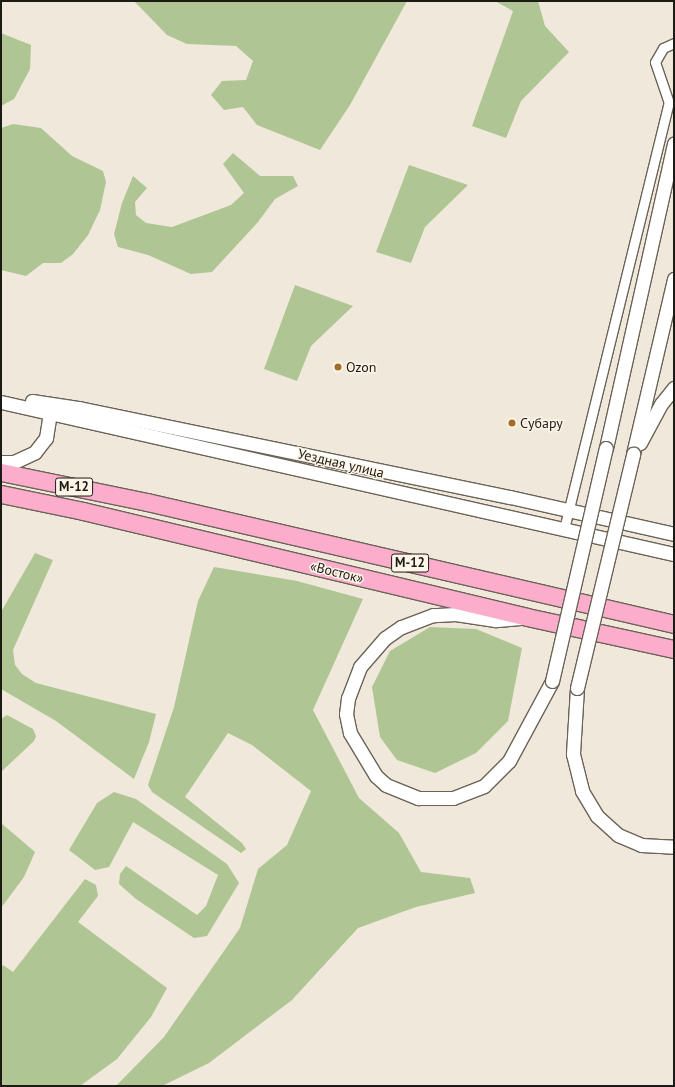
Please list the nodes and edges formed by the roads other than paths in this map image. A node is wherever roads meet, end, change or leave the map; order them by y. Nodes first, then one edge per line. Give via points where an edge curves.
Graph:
1 (674, 43) edge
2 (674, 143) edge
3 (674, 280) edge
4 (674, 388) edge
5 (1, 397) edge
6 (1, 402) edge
7 (51, 409) junction
8 (633, 454) junction
9 (1, 462) edge
10 (1, 472) edge
11 (1, 494) edge
12 (569, 509) junction
13 (564, 529) junction
14 (674, 534) edge
15 (674, 554) edge
16 (527, 617) junction
17 (674, 624) edge
18 (634, 640) junction
19 (674, 649) edge
20 (674, 658) edge
21 (674, 847) edge

1 - 12 street via 657,54 655,62 669,103
2 - 16 street, bridge via 552,681 509,761 484,786 453,798 418,798 386,785 376,776 350,733 346,714 348,698 360,667 385,638 401,627 433,615 455,614 513,620
3 - 8 street
4 - 8 street via 661,404
5 - 7 street
6 - 7 street, Уездная улица
7 - 9 street via 46,438 41,446 26,457
7 - 12 street, Уездная улица via 94,411
7 - 13 street, Уездная улица
8 - 21 street, bridge via 577,688 573,754 582,791 597,816 618,835 642,845
10 - 17 highway, «Восток» / М-12 via 147,502
11 - 16 highway, «Восток» / М-12 via 83,511
12 - 13 street
12 - 14 street, Уездная улица
13 - 15 street, Уездная улица
16 - 18 highway, «Восток» / М-12
18 - 19 highway, «Восток» / М-12
18 - 20 street

